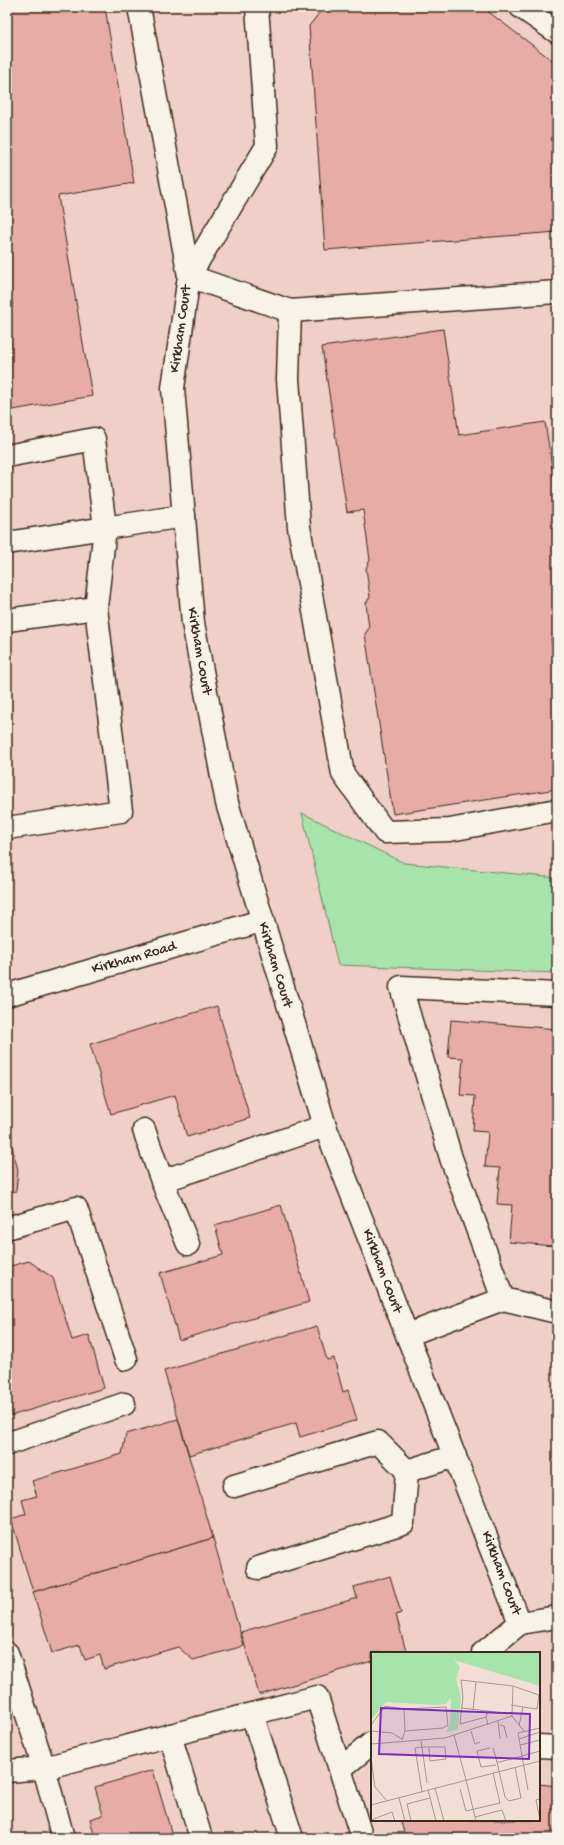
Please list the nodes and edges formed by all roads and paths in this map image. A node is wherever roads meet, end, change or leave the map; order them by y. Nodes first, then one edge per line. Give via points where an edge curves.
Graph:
1 (139, 7) edge
2 (257, 7) edge
3 (521, 7) edge
4 (557, 32) edge
5 (189, 276) junction
6 (557, 292) edge
7 (290, 311) junction
8 (7, 456) edge
9 (184, 516) junction
10 (105, 528) junction
11 (7, 544) edge
12 (96, 608) junction
13 (7, 620) edge
14 (557, 810) edge
15 (7, 828) edge
16 (261, 921) junction
17 (557, 994) edge
18 (7, 996) edge
19 (325, 1126) junction
20 (144, 1130) dead end
21 (162, 1181) junction
22 (7, 1228) edge
23 (188, 1244) dead end
24 (503, 1299) junction
25 (557, 1312) edge
26 (407, 1335) junction
27 (126, 1358) dead end
28 (124, 1404) dead end
29 (7, 1444) edge
30 (455, 1456) junction
31 (407, 1471) junction
32 (234, 1486) dead end
33 (258, 1568) dead end
34 (557, 1617) edge
35 (520, 1622) junction
36 (484, 1652) edge
37 (7, 1653) edge
38 (252, 1714) junction
39 (170, 1735) junction
40 (371, 1744) edge
41 (540, 1746) edge
42 (557, 1747) edge
43 (44, 1768) junction
44 (340, 1769) junction
45 (7, 1771) edge
46 (63, 1838) edge
47 (201, 1838) edge
48 (292, 1838) edge
49 (362, 1838) edge

1 - 5 street
2 - 5 street via 267,146
3 - 4 street
5 - 7 street
5 - 9 street, Kirkham Court via 173,388
6 - 7 street
7 - 14 street via 288,378 299,527 343,774 385,832 450,830
8 - 10 street via 94,440
9 - 10 street
9 - 16 street, Kirkham Court via 193,623 227,803
10 - 11 street
10 - 12 street
12 - 13 street
12 - 15 street via 121,811
16 - 18 street, Kirkham Road
16 - 19 street, Kirkham Court
17 - 24 street via 401,987 451,1158
19 - 21 street
19 - 26 street, Kirkham Court
20 - 21 street
21 - 23 street
22 - 27 street via 76,1208
24 - 25 street
24 - 26 street
26 - 30 street, Kirkham Court
28 - 29 street
30 - 31 street
30 - 35 street, Kirkham Court
31 - 32 street via 378,1442
31 - 33 street via 403,1523
34 - 35 street
35 - 36 street
37 - 43 street
38 - 39 street
38 - 44 street via 317,1697
38 - 48 street
39 - 43 street
39 - 47 street
40 - 44 street
41 - 42 street
43 - 45 street
43 - 46 street
44 - 49 street

